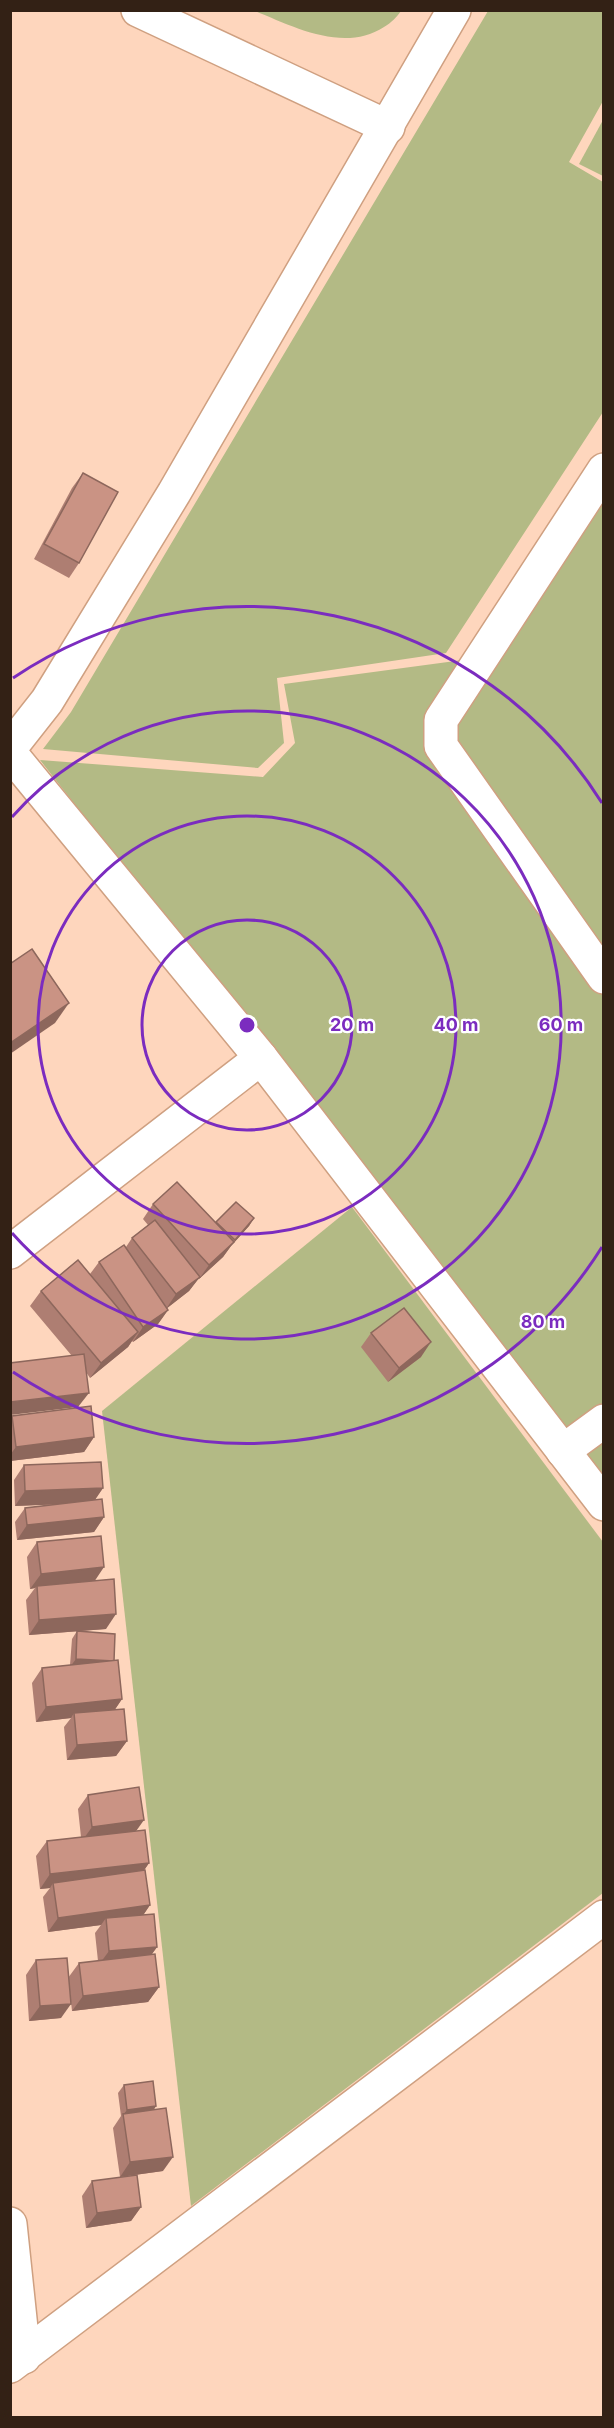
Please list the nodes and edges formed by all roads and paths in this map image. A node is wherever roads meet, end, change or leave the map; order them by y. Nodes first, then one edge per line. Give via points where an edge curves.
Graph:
1 (138, 10) edge
2 (454, 10) edge
3 (388, 127) junction
4 (603, 470) edge
5 (10, 748) edge
6 (10, 753) edge
7 (603, 977) edge
8 (261, 1058) junction
9 (10, 1252) edge
10 (603, 1421) edge
11 (563, 1451) junction
12 (603, 1504) edge
13 (603, 1917) edge
14 (10, 2224) edge
15 (17, 2362) edge

1 - 3 street
2 - 3 street
3 - 5 street via 168,503 47,701
4 - 7 street via 441,720 441,746
6 - 8 street
8 - 9 street
8 - 11 street
10 - 11 street
11 - 12 street
13 - 15 street
14 - 15 street

